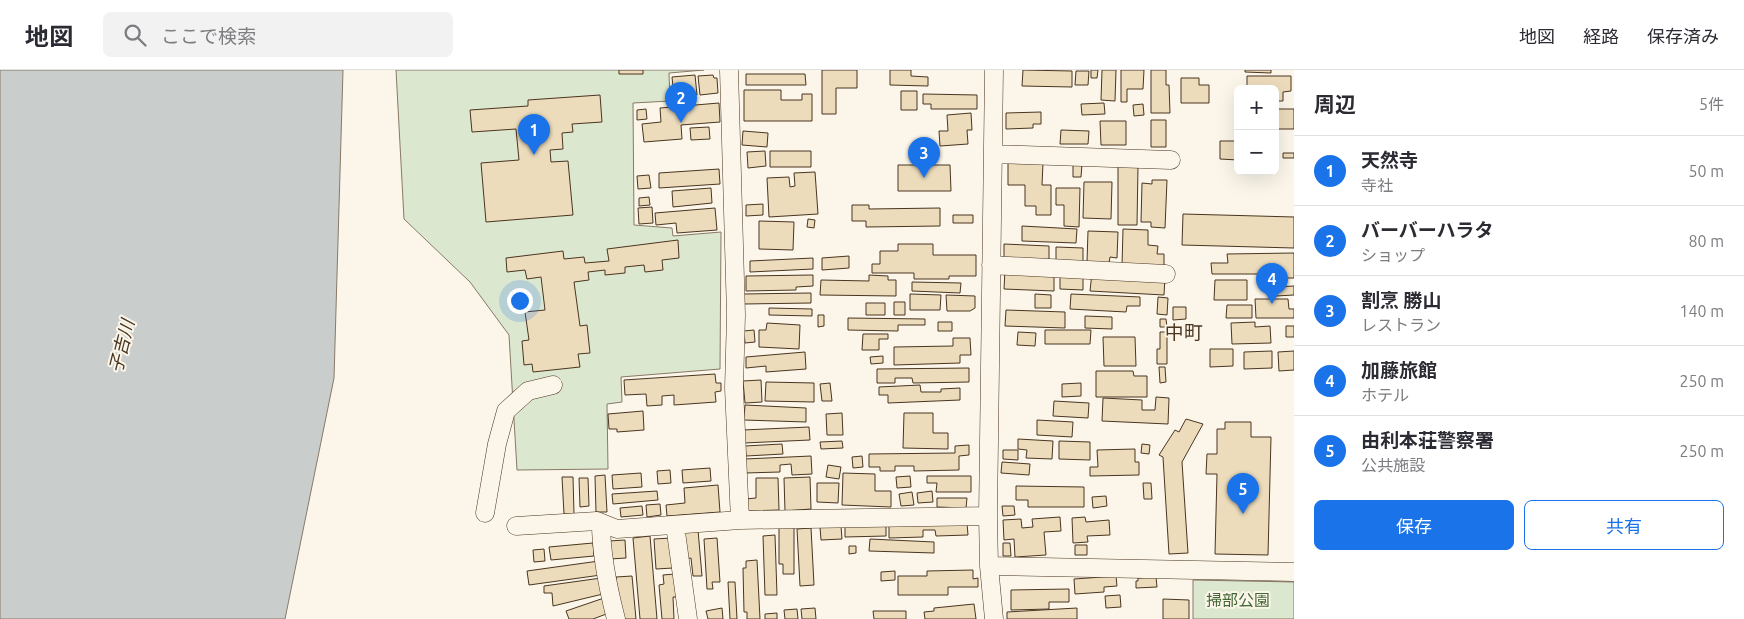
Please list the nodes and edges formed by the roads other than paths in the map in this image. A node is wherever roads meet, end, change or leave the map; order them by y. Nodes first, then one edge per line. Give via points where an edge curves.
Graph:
1 (729, 70) edge
2 (994, 70) edge
3 (993, 154) junction
4 (1171, 160) dead end
5 (991, 265) junction
6 (1166, 274) dead end
7 (553, 385) dead end
8 (485, 513) dead end
9 (988, 516) junction
10 (740, 520) junction
11 (601, 523) junction
12 (675, 525) junction
13 (516, 526) dead end
14 (989, 566) junction
15 (1294, 572) edge
16 (616, 619) edge
17 (688, 619) edge
18 (994, 619) edge

1 - 10 street via 736,315 734,388
2 - 3 street
3 - 4 street
3 - 5 street
5 - 6 street
5 - 9 street
7 - 8 street via 528,391 506,411
9 - 10 street
9 - 14 street
10 - 12 street
11 - 12 street via 617,529
11 - 13 street
11 - 16 street via 609,592
12 - 17 street
14 - 15 street
14 - 18 street

